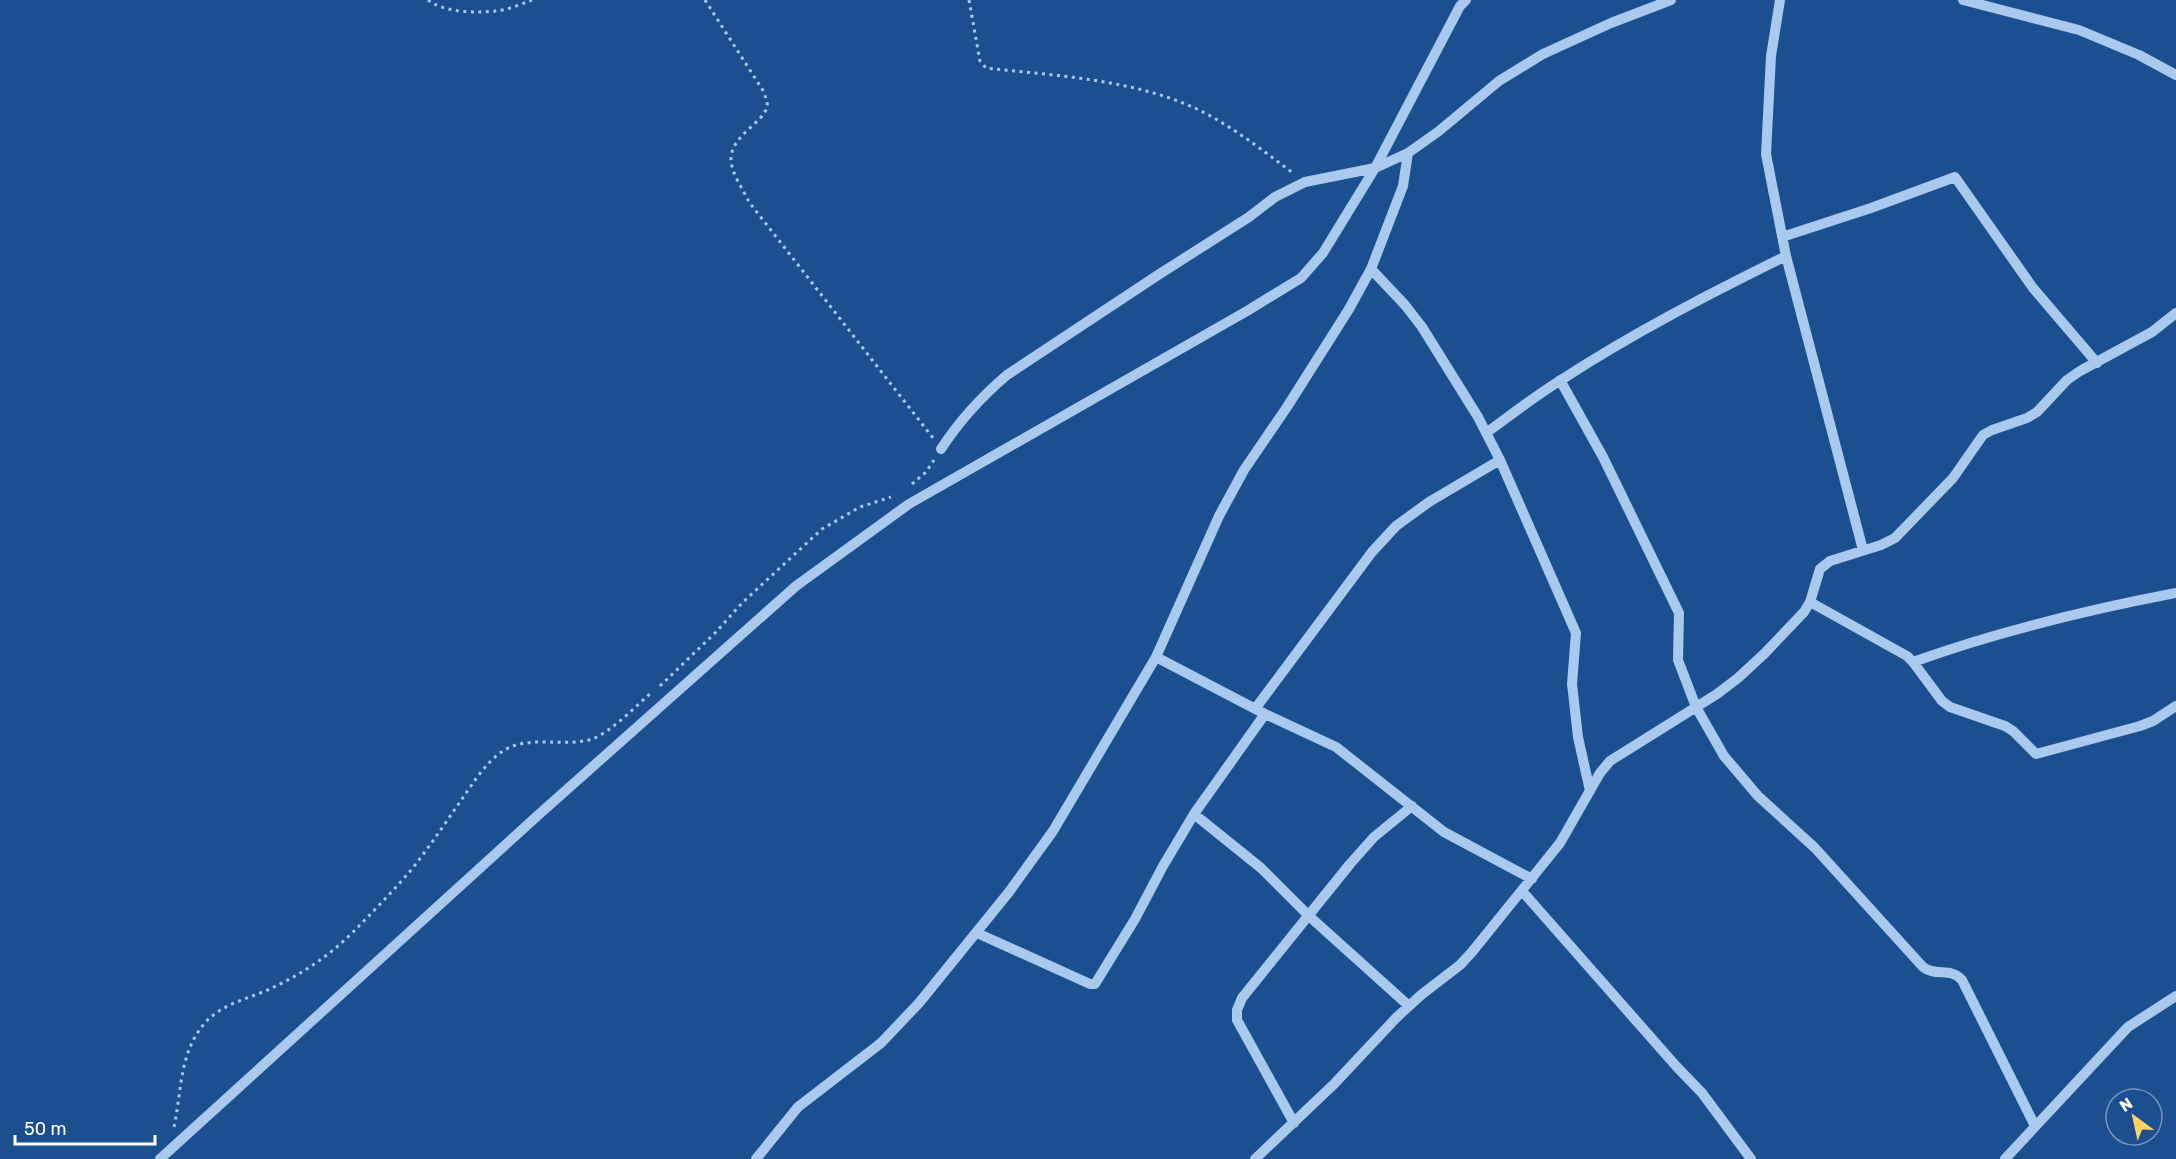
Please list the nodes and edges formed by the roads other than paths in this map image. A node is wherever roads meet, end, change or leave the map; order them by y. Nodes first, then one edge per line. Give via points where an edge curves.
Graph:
1 (1466, 0) edge
2 (1671, 0) edge
3 (1780, 0) edge
4 (1963, 0) edge
5 (2176, 75) edge
6 (1408, 153) junction
7 (1376, 168) junction
8 (1782, 237) junction
9 (1786, 256) junction
10 (1371, 269) junction
11 (2176, 313) edge
12 (2097, 363) junction
13 (1560, 380) junction
14 (1486, 433) junction
15 (941, 449) road end
16 (1500, 460) junction
17 (1863, 550) junction
18 (2176, 593) edge
19 (1810, 602) junction
20 (1156, 657) junction
21 (1913, 662) junction
22 (2176, 706) edge
23 (1696, 707) junction
24 (1255, 709) junction
25 (1265, 714) junction
26 (1590, 791) junction
27 (1412, 806) junction
28 (1194, 814) junction
29 (1532, 879) junction
30 (1522, 891) junction
31 (1309, 916) junction
32 (977, 933) junction
33 (2176, 996) edge
34 (1409, 1006) junction
35 (1294, 1123) junction
36 (2035, 1126) junction
37 (160, 1159) edge
38 (756, 1159) edge
39 (1254, 1159) edge
40 (1751, 1159) edge
41 (2005, 1159) edge

1 - 7 street
2 - 6 street via 1543,54 1499,81
3 - 8 street via 1771,56 1766,154
4 - 5 street via 2079,30
6 - 7 street
6 - 10 street via 1404,186
7 - 15 street via 1305,182 1275,197 1249,218 1007,375 957,424
7 - 37 street via 1323,253 1301,278 909,504 796,586
8 - 9 street
8 - 12 street via 1955,177 2032,288
9 - 13 street via 1691,303
9 - 17 street
10 - 14 street via 1406,304
10 - 20 street via 1244,470 1219,516
11 - 12 street via 2152,332
12 - 17 street via 2067,380 2037,412 1983,435 1953,478 1909,525 1895,538
13 - 14 street
13 - 23 street via 1603,457 1679,614 1678,660
14 - 16 street
16 - 24 street via 1396,526 1372,552
16 - 26 street via 1576,633 1572,684
17 - 19 street via 1830,561 1820,569
18 - 21 street via 1982,638
19 - 21 street
19 - 23 street via 1765,653 1718,694
20 - 24 street
20 - 32 street via 1053,831
21 - 22 street via 1950,707 2013,730 2036,754 2140,726
23 - 26 street via 1610,761
23 - 36 street via 1739,775 1815,848 1923,967 1934,972 1954,972 1962,980
24 - 25 street
25 - 27 street via 1336,747
25 - 28 street
26 - 29 street via 1560,843
27 - 29 street via 1444,832
27 - 31 street via 1374,837
28 - 31 street via 1253,860
28 - 32 street via 1095,984
29 - 30 street
30 - 34 street via 1460,965
30 - 40 street via 1702,1093
31 - 34 street
31 - 35 street via 1242,998 1237,1010 1237,1020
32 - 38 street via 882,1043 798,1107
33 - 36 street via 2128,1027
34 - 35 street
35 - 39 street
36 - 41 street

